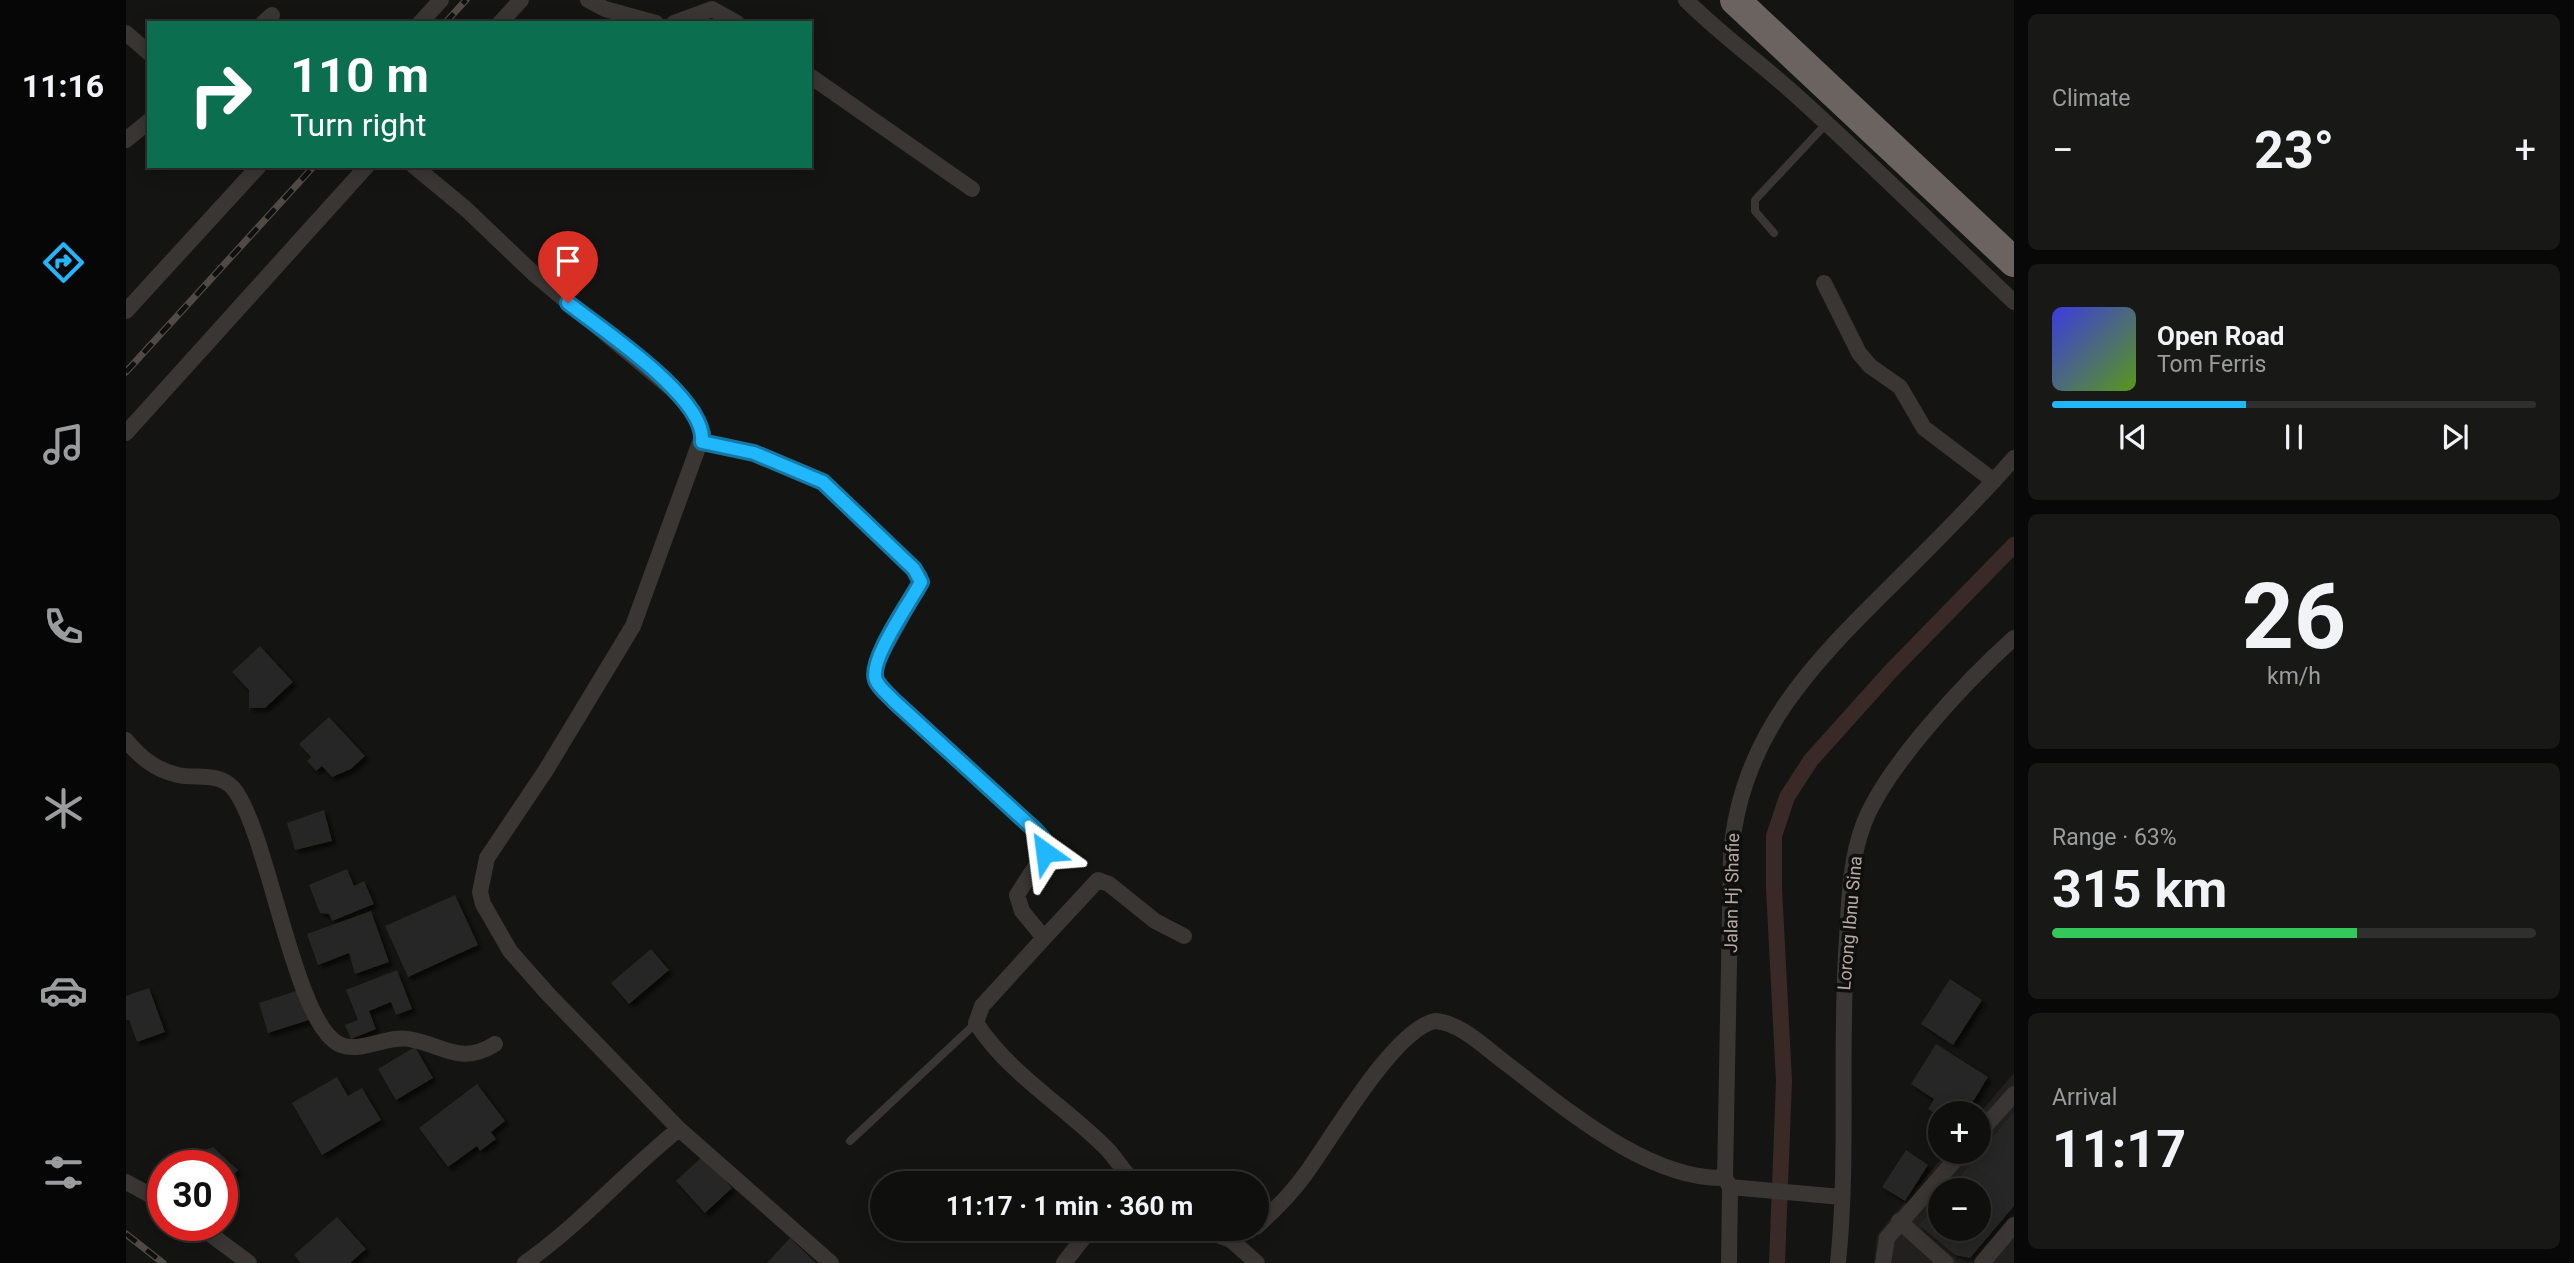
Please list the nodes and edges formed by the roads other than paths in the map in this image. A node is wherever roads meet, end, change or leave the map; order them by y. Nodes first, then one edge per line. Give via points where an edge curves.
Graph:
1 (441, 0) edge
2 (521, 0) edge
3 (588, 0) edge
4 (1686, 0) edge
5 (1745, 8) edge
6 (422, 21) edge
7 (502, 21) edge
8 (649, 21) edge
9 (679, 21) edge
10 (733, 21) edge
11 (126, 33) edge
12 (1730, 40) junction
13 (147, 51) edge
14 (812, 77) edge
15 (147, 123) edge
16 (1827, 123) junction
17 (126, 140) edge
18 (257, 168) edge
19 (365, 168) edge
20 (416, 168) edge
21 (972, 189) dead end
22 (1774, 233) dead end
23 (2014, 262) edge
24 (1824, 284) dead end
25 (2014, 302) edge
26 (126, 311) edge
27 (126, 433) edge
28 (702, 442) junction
29 (2014, 458) edge
30 (1994, 481) junction
31 (2014, 638) edge
32 (126, 740) edge
33 (1184, 936) dead end
34 (1044, 938) junction
35 (976, 1023) junction
36 (495, 1044) dead end
37 (2014, 1094) edge
38 (1991, 1120) edge
39 (680, 1129) junction
40 (850, 1141) dead end
41 (1951, 1164) edge
42 (1124, 1171) edge
43 (126, 1182) edge
44 (1728, 1182) junction
45 (147, 1193) edge
46 (1841, 1197) junction
47 (1269, 1215) edge
48 (1899, 1222) junction
49 (2014, 1225) edge
50 (219, 1241) edge
51 (1081, 1241) edge
52 (1229, 1241) edge
53 (1242, 1241) edge
54 (1238, 1245) junction
55 (249, 1263) edge
56 (525, 1263) edge
57 (831, 1263) edge
58 (1064, 1263) edge
59 (1257, 1263) edge
60 (1729, 1263) edge
61 (1838, 1263) edge
62 (1883, 1263) edge
63 (1946, 1263) edge
64 (1982, 1263) edge

1 - 6 street
2 - 7 street
3 - 8 street
4 - 12 street
5 - 12 street
5 - 23 highway
9 - 10 street via 712,9
11 - 13 street
12 - 16 street
14 - 21 street
15 - 17 street
16 - 22 lane via 1755,200 1755,211
16 - 25 street
18 - 26 street
19 - 27 street
20 - 28 street via 541,280 672,388 701,424
24 - 30 street via 1870,366 1900,387 1924,428
28 - 34 street via 754,453 823,482 914,569 921,582 879,655 876,679 1043,839 1043,859 1017,895 1022,911
28 - 39 street via 633,626 547,770 487,858 480,892 510,951
29 - 30 street, Jalan Hj Shafie
30 - 44 street, Jalan Hj Shafie via 1801,680 1770,724 1744,783 1731,856
31 - 46 street, Lorong Ibnu Sina via 1968,681 1909,753 1863,825 1850,888 1843,992
32 - 36 street via 154,766 180,776 222,780 233,789 247,811 283,930 313,1008 337,1043 353,1047 409,1039 469,1055
33 - 34 street via 1098,880
34 - 35 street via 982,1006
35 - 40 lane
35 - 42 street via 1042,1093 1109,1151
37 - 38 street
39 - 56 street via 633,1167 563,1237
39 - 57 street
41 - 48 street
43 - 45 street
44 - 46 street
44 - 47 street via 1690,1176 1635,1152 1452,1025 1434,1021 1410,1034 1374,1076 1291,1194
44 - 60 street, Jalan Hj Shafie
46 - 61 street, Lorong Ibnu Sina
48 - 62 street via 1887,1238
48 - 63 street
49 - 64 street
50 - 55 street
51 - 58 street
52 - 54 street
53 - 54 street
54 - 59 street

